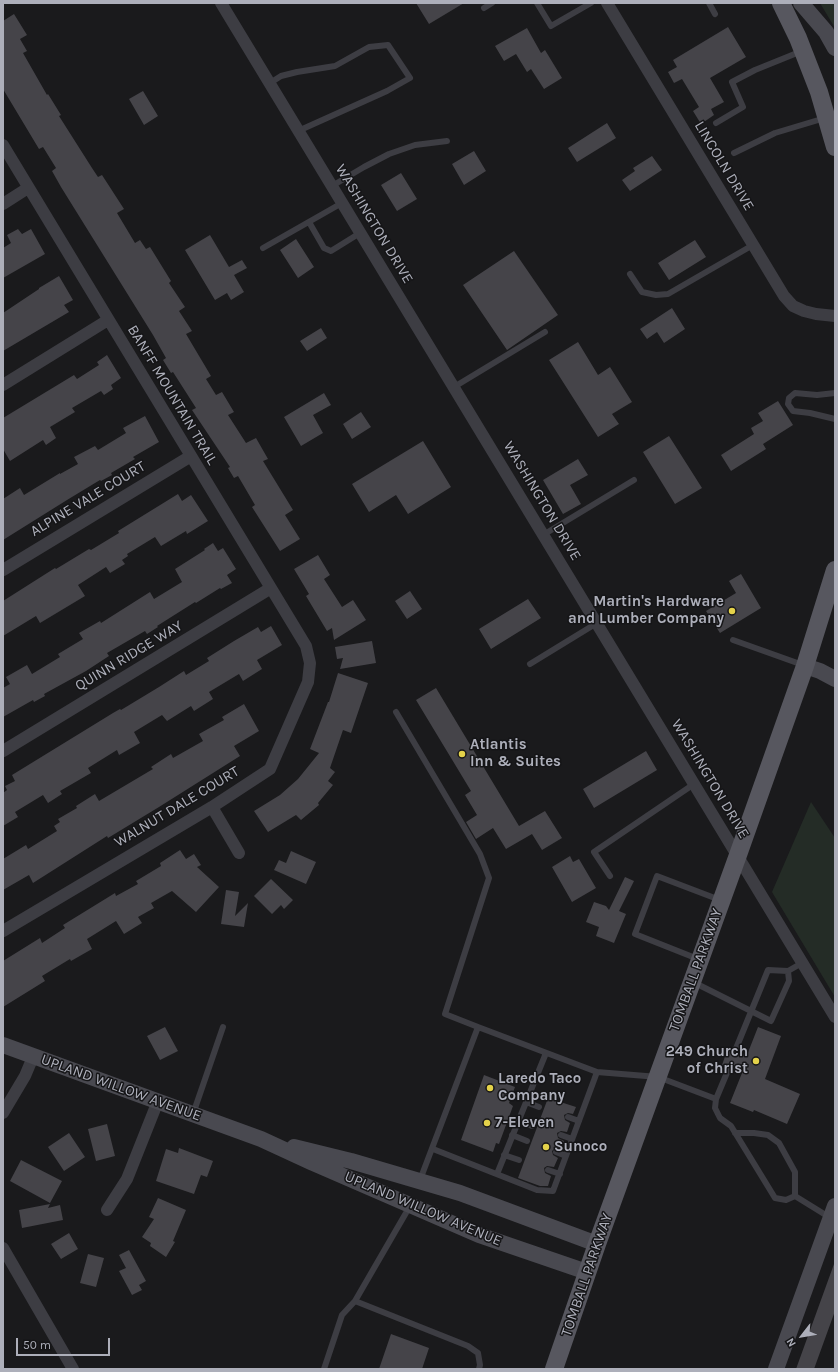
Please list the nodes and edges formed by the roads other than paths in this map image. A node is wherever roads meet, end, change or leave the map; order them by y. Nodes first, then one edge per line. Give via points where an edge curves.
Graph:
1 (221, 3) edge
2 (492, 3) edge
3 (537, 3) edge
4 (591, 3) edge
5 (607, 3) edge
6 (709, 3) edge
7 (781, 3) edge
8 (800, 3) edge
9 (484, 8) dead end
10 (715, 14) dead end
11 (835, 48) edge
12 (803, 51) junction
13 (270, 83) junction
14 (827, 118) junction
15 (716, 123) dead end
16 (298, 131) junction
17 (447, 140) dead end
18 (3, 145) edge
19 (835, 148) edge
20 (734, 153) dead end
21 (332, 186) junction
22 (28, 188) junction
23 (342, 203) junction
24 (3, 204) edge
25 (309, 222) junction
26 (360, 233) junction
27 (753, 245) junction
28 (263, 248) dead end
29 (630, 274) dead end
30 (835, 316) edge
31 (108, 320) junction
32 (545, 332) dead end
33 (3, 385) edge
34 (454, 387) junction
35 (835, 393) edge
36 (835, 419) edge
37 (190, 456) junction
38 (634, 480) dead end
39 (543, 535) junction
40 (3, 570) edge
41 (835, 570) edge
42 (271, 588) junction
43 (597, 623) junction
44 (733, 640) dead end
45 (310, 663) joint
46 (530, 664) dead end
47 (804, 666) junction
48 (835, 679) edge
49 (396, 712) dead end
50 (3, 751) edge
51 (694, 784) junction
52 (212, 807) junction
53 (239, 853) dead end
54 (738, 855) junction
55 (610, 876) dead end
56 (721, 901) junction
57 (3, 931) edge
58 (700, 960) junction
59 (802, 963) junction
60 (788, 971) junction
61 (692, 981) junction
62 (752, 1010) junction
63 (835, 1017) edge
64 (223, 1027) dead end
65 (478, 1027) junction
66 (3, 1045) edge
67 (735, 1050) dead end
68 (546, 1053) junction
69 (33, 1057) junction
70 (729, 1068) dead end
71 (597, 1072) junction
72 (658, 1077) junction
73 (716, 1099) junction
74 (158, 1101) junction
75 (526, 1102) junction
76 (539, 1107) dead end
77 (3, 1113) edge
78 (193, 1114) junction
79 (568, 1117) dead end
80 (518, 1120) junction
81 (579, 1121) junction
82 (532, 1126) dead end
83 (735, 1133) junction
84 (512, 1135) junction
85 (561, 1135) dead end
86 (261, 1139) junction
87 (572, 1139) junction
88 (527, 1141) dead end
89 (433, 1149) junction
90 (556, 1152) dead end
91 (504, 1155) junction
92 (566, 1156) junction
93 (520, 1160) dead end
94 (548, 1170) dead end
95 (497, 1174) junction
96 (560, 1174) junction
97 (420, 1181) junction
98 (795, 1196) junction
99 (410, 1206) junction
100 (107, 1210) dead end
101 (833, 1212) edge
102 (597, 1244) junction
103 (3, 1248) edge
104 (587, 1272) junction
105 (355, 1301) junction
106 (72, 1369) edge
107 (324, 1369) edge
108 (478, 1369) edge
109 (554, 1369) edge
110 (776, 1369) edge

1 - 13 street, WASHINGTON DRIVE
2 - 9 lane
3 - 4 lane via 551,26
5 - 27 street, LINCOLN DRIVE
6 - 10 lane
7 - 12 main road
8 - 11 street via 826,32
12 - 14 main road
12 - 15 lane via 732,82 743,107
13 - 16 street, WASHINGTON DRIVE
13 - 16 lane via 281,76 335,66 368,47 388,45 410,78 387,92
14 - 19 main road
14 - 20 lane via 775,133
16 - 21 street, WASHINGTON DRIVE
17 - 21 lane via 415,145 389,154
18 - 22 street, BANFF MOUNTAIN TRAIL
21 - 23 street, WASHINGTON DRIVE
22 - 24 street
22 - 31 street, BANFF MOUNTAIN TRAIL
23 - 25 lane
23 - 26 street, WASHINGTON DRIVE
25 - 26 lane via 324,248 331,250
25 - 28 lane
26 - 34 street, WASHINGTON DRIVE
27 - 29 lane via 668,294 642,292
27 - 30 street, LINCOLN DRIVE via 784,296 793,306 816,314
31 - 33 street
31 - 37 street, BANFF MOUNTAIN TRAIL
32 - 34 lane
34 - 39 street, WASHINGTON DRIVE
35 - 36 lane via 795,393 789,398 788,404 793,412
37 - 40 street, ALPINE VALE COURT
37 - 42 street, BANFF MOUNTAIN TRAIL
38 - 39 lane
39 - 43 street, WASHINGTON DRIVE
41 - 47 main road, TOMBALL PARKWAY
42 - 45 street, BANFF MOUNTAIN TRAIL via 306,646
42 - 50 street, QUINN RIDGE WAY
43 - 46 lane
43 - 51 street, WASHINGTON DRIVE
44 - 47 lane
45 - 52 street, WALNUT DALE COURT via 308,682 270,769
47 - 48 street
47 - 54 main road, TOMBALL PARKWAY
49 - 65 lane via 480,854 489,878 445,1014
51 - 54 street, WASHINGTON DRIVE
51 - 55 lane via 594,852
52 - 53 street
52 - 57 street, WALNUT DALE COURT
54 - 56 main road, TOMBALL PARKWAY
54 - 59 street, WASHINGTON DRIVE
56 - 58 main road, TOMBALL PARKWAY
56 - 58 lane via 657,876 635,934
58 - 61 main road, TOMBALL PARKWAY
59 - 60 lane
59 - 63 street, WASHINGTON DRIVE
60 - 62 lane via 768,970
60 - 62 lane via 789,981 771,1020
61 - 62 lane
61 - 72 main road, TOMBALL PARKWAY
62 - 67 lane
64 - 78 lane
65 - 68 lane
65 - 89 lane
66 - 69 street, UPLAND WILLOW AVENUE
68 - 71 lane
68 - 75 lane
69 - 74 street, UPLAND WILLOW AVENUE
69 - 77 street
70 - 73 lane
71 - 72 lane
71 - 81 lane
72 - 73 lane
72 - 102 main road, TOMBALL PARKWAY
73 - 83 lane via 715,1108 720,1118 731,1126
74 - 78 street, UPLAND WILLOW AVENUE
74 - 100 street via 127,1179
75 - 76 lane
75 - 80 lane
78 - 86 street, UPLAND WILLOW AVENUE
79 - 81 lane
80 - 82 lane
80 - 84 lane
81 - 87 lane
83 - 98 lane via 774,1198 786,1200
83 - 98 lane via 768,1135 779,1144 795,1172
84 - 88 lane
84 - 91 lane
85 - 87 lane
86 - 97 street, UPLAND WILLOW AVENUE
86 - 99 street, UPLAND WILLOW AVENUE
87 - 92 lane
89 - 95 lane
89 - 97 lane
90 - 92 lane
91 - 93 lane
91 - 95 lane
92 - 96 lane
94 - 96 lane
95 - 96 lane via 537,1190 554,1191
97 - 99 street
97 - 102 street, UPLAND WILLOW AVENUE via 460,1193
98 - 101 lane
99 - 104 street, UPLAND WILLOW AVENUE via 479,1235
99 - 105 lane
101 - 110 street
102 - 104 main road, TOMBALL PARKWAY
103 - 106 street
104 - 109 main road, TOMBALL PARKWAY
105 - 107 lane via 342,1315
105 - 108 lane via 468,1346 478,1353

